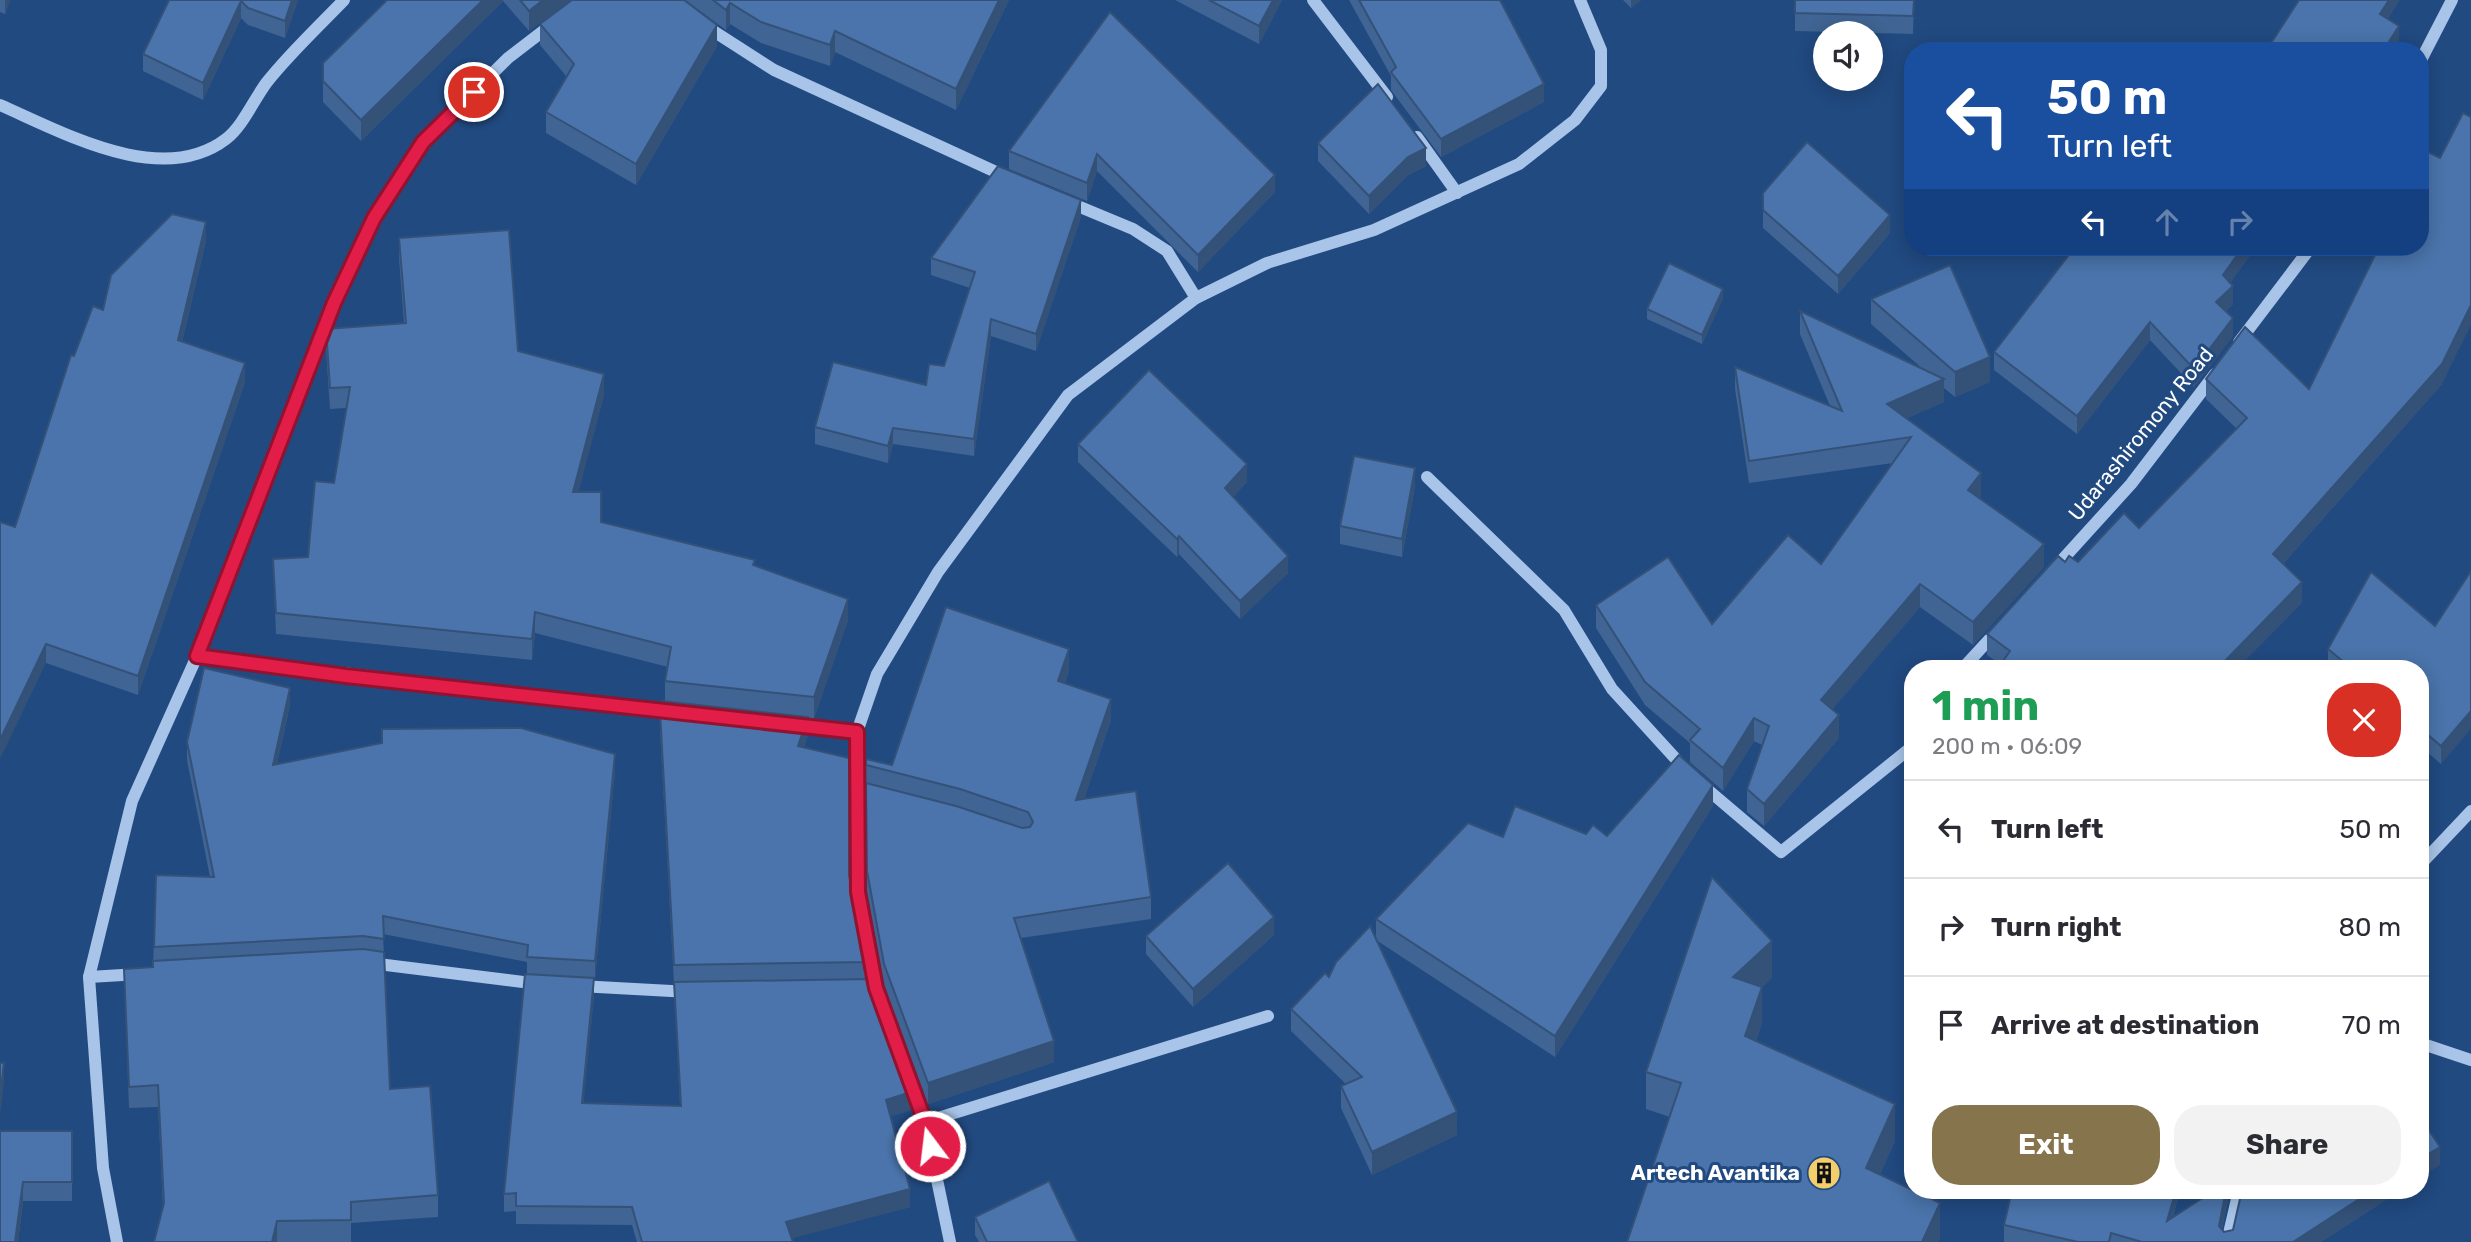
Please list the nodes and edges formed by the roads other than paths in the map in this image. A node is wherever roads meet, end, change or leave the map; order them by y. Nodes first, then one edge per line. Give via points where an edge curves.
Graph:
1 (344, 0) edge
2 (1313, 0) edge
3 (1580, 0) edge
4 (2452, 0) edge
5 (690, 15) edge
6 (563, 17) edge
7 (2429, 45) edge
8 (0, 105) edge
9 (1393, 105) edge
10 (1409, 126) edge
11 (1018, 181) edge
12 (1457, 193) junction
13 (1053, 195) edge
14 (2304, 256) edge
15 (1196, 298) junction
16 (1427, 477) dead end
17 (2047, 576) edge
18 (2010, 617) edge
19 (197, 656) junction
20 (1970, 660) edge
21 (691, 713) edge
22 (774, 723) edge
23 (857, 732) junction
24 (1904, 753) edge
25 (2471, 811) edge
26 (2429, 855) edge
27 (363, 962) edge
28 (158, 973) edge
29 (89, 976) junction
30 (862, 988) edge
31 (876, 988) junction
32 (698, 992) edge
33 (1268, 1016) dead end
34 (2429, 1046) edge
35 (2471, 1060) edge
36 (925, 1122) junction
37 (2237, 1199) edge
38 (117, 1242) edge
39 (950, 1242) edge
40 (2227, 1242) edge

1 - 8 street via 268,81 228,138 191,158 143,157 85,143
2 - 9 street
3 - 12 street via 1601,50 1601,86 1575,120 1519,164
4 - 7 street
5 - 11 street via 774,70
6 - 19 street via 508,58 423,142 374,218 334,303
10 - 12 street
12 - 15 street via 1374,230 1267,263
13 - 15 street via 1133,229 1167,251
14 - 17 street, Udarashiromony Road via 2131,484
15 - 23 street via 1068,395 939,572 877,674
16 - 24 street via 1564,610 1612,689 1688,773 1781,852
18 - 20 street
19 - 21 street
19 - 29 street via 132,802
22 - 23 street
23 - 31 street via 863,794 858,892
25 - 26 street
27 - 32 street via 512,982
28 - 29 street
29 - 38 street via 103,1168
30 - 31 street
31 - 36 street
33 - 36 street
34 - 35 street
36 - 39 street
37 - 40 street

